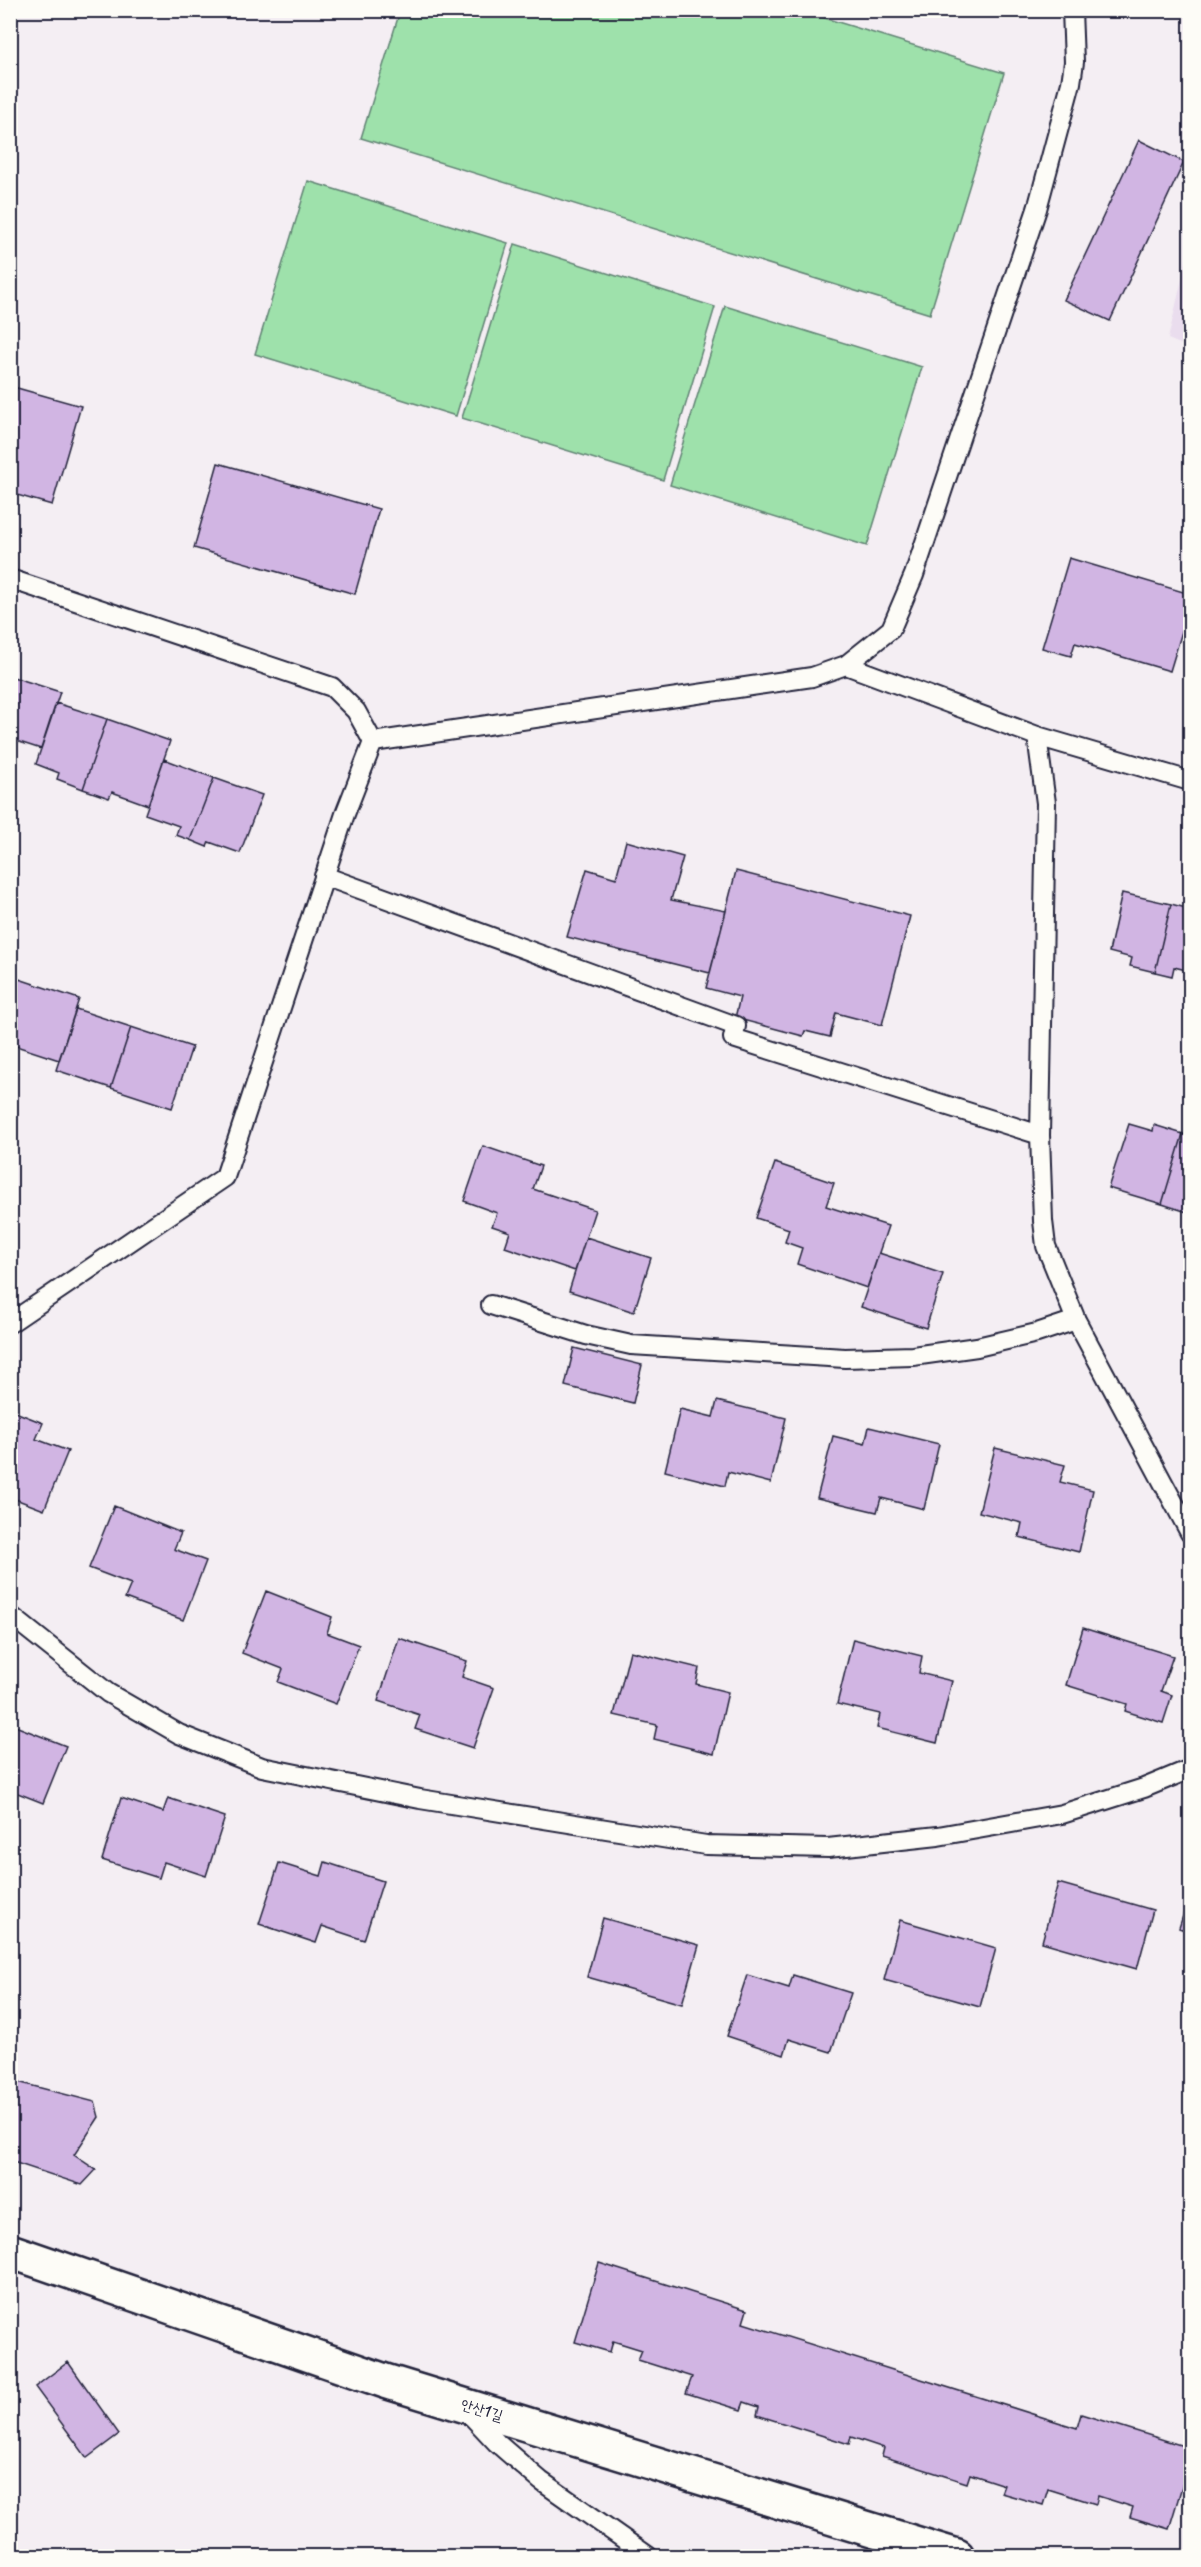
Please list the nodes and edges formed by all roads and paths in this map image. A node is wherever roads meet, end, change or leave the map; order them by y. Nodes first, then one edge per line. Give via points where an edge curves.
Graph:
1 (1072, 10) edge
2 (10, 579) edge
3 (846, 665) junction
4 (1037, 736) junction
5 (373, 742) junction
6 (1191, 781) edge
7 (324, 876) junction
8 (1040, 1135) junction
9 (491, 1305) dead end
10 (1076, 1320) junction
11 (10, 1323) edge
12 (1191, 1533) edge
13 (10, 1615) edge
14 (1191, 1769) edge
15 (10, 2251) edge
16 (460, 2403) junction
17 (648, 2556) edge
18 (957, 2556) edge

1 - 3 lane via 1073,72 1037,209 914,575 891,629
2 - 5 lane via 332,687 356,711
3 - 4 lane
3 - 5 lane via 812,677
4 - 6 lane
4 - 8 lane via 1046,803
5 - 7 lane
7 - 8 lane via 736,1026 733,1038
7 - 11 lane via 225,1177
8 - 10 lane via 1046,1246
9 - 10 lane via 631,1346 845,1358 913,1356 977,1347
10 - 12 lane
13 - 14 lane via 108,1693 179,1734 262,1767 420,1799 706,1845 828,1848 938,1836 1062,1814
15 - 16 street, 안산1길 via 385,2381
16 - 17 lane via 526,2469
16 - 18 street, 안산1길

